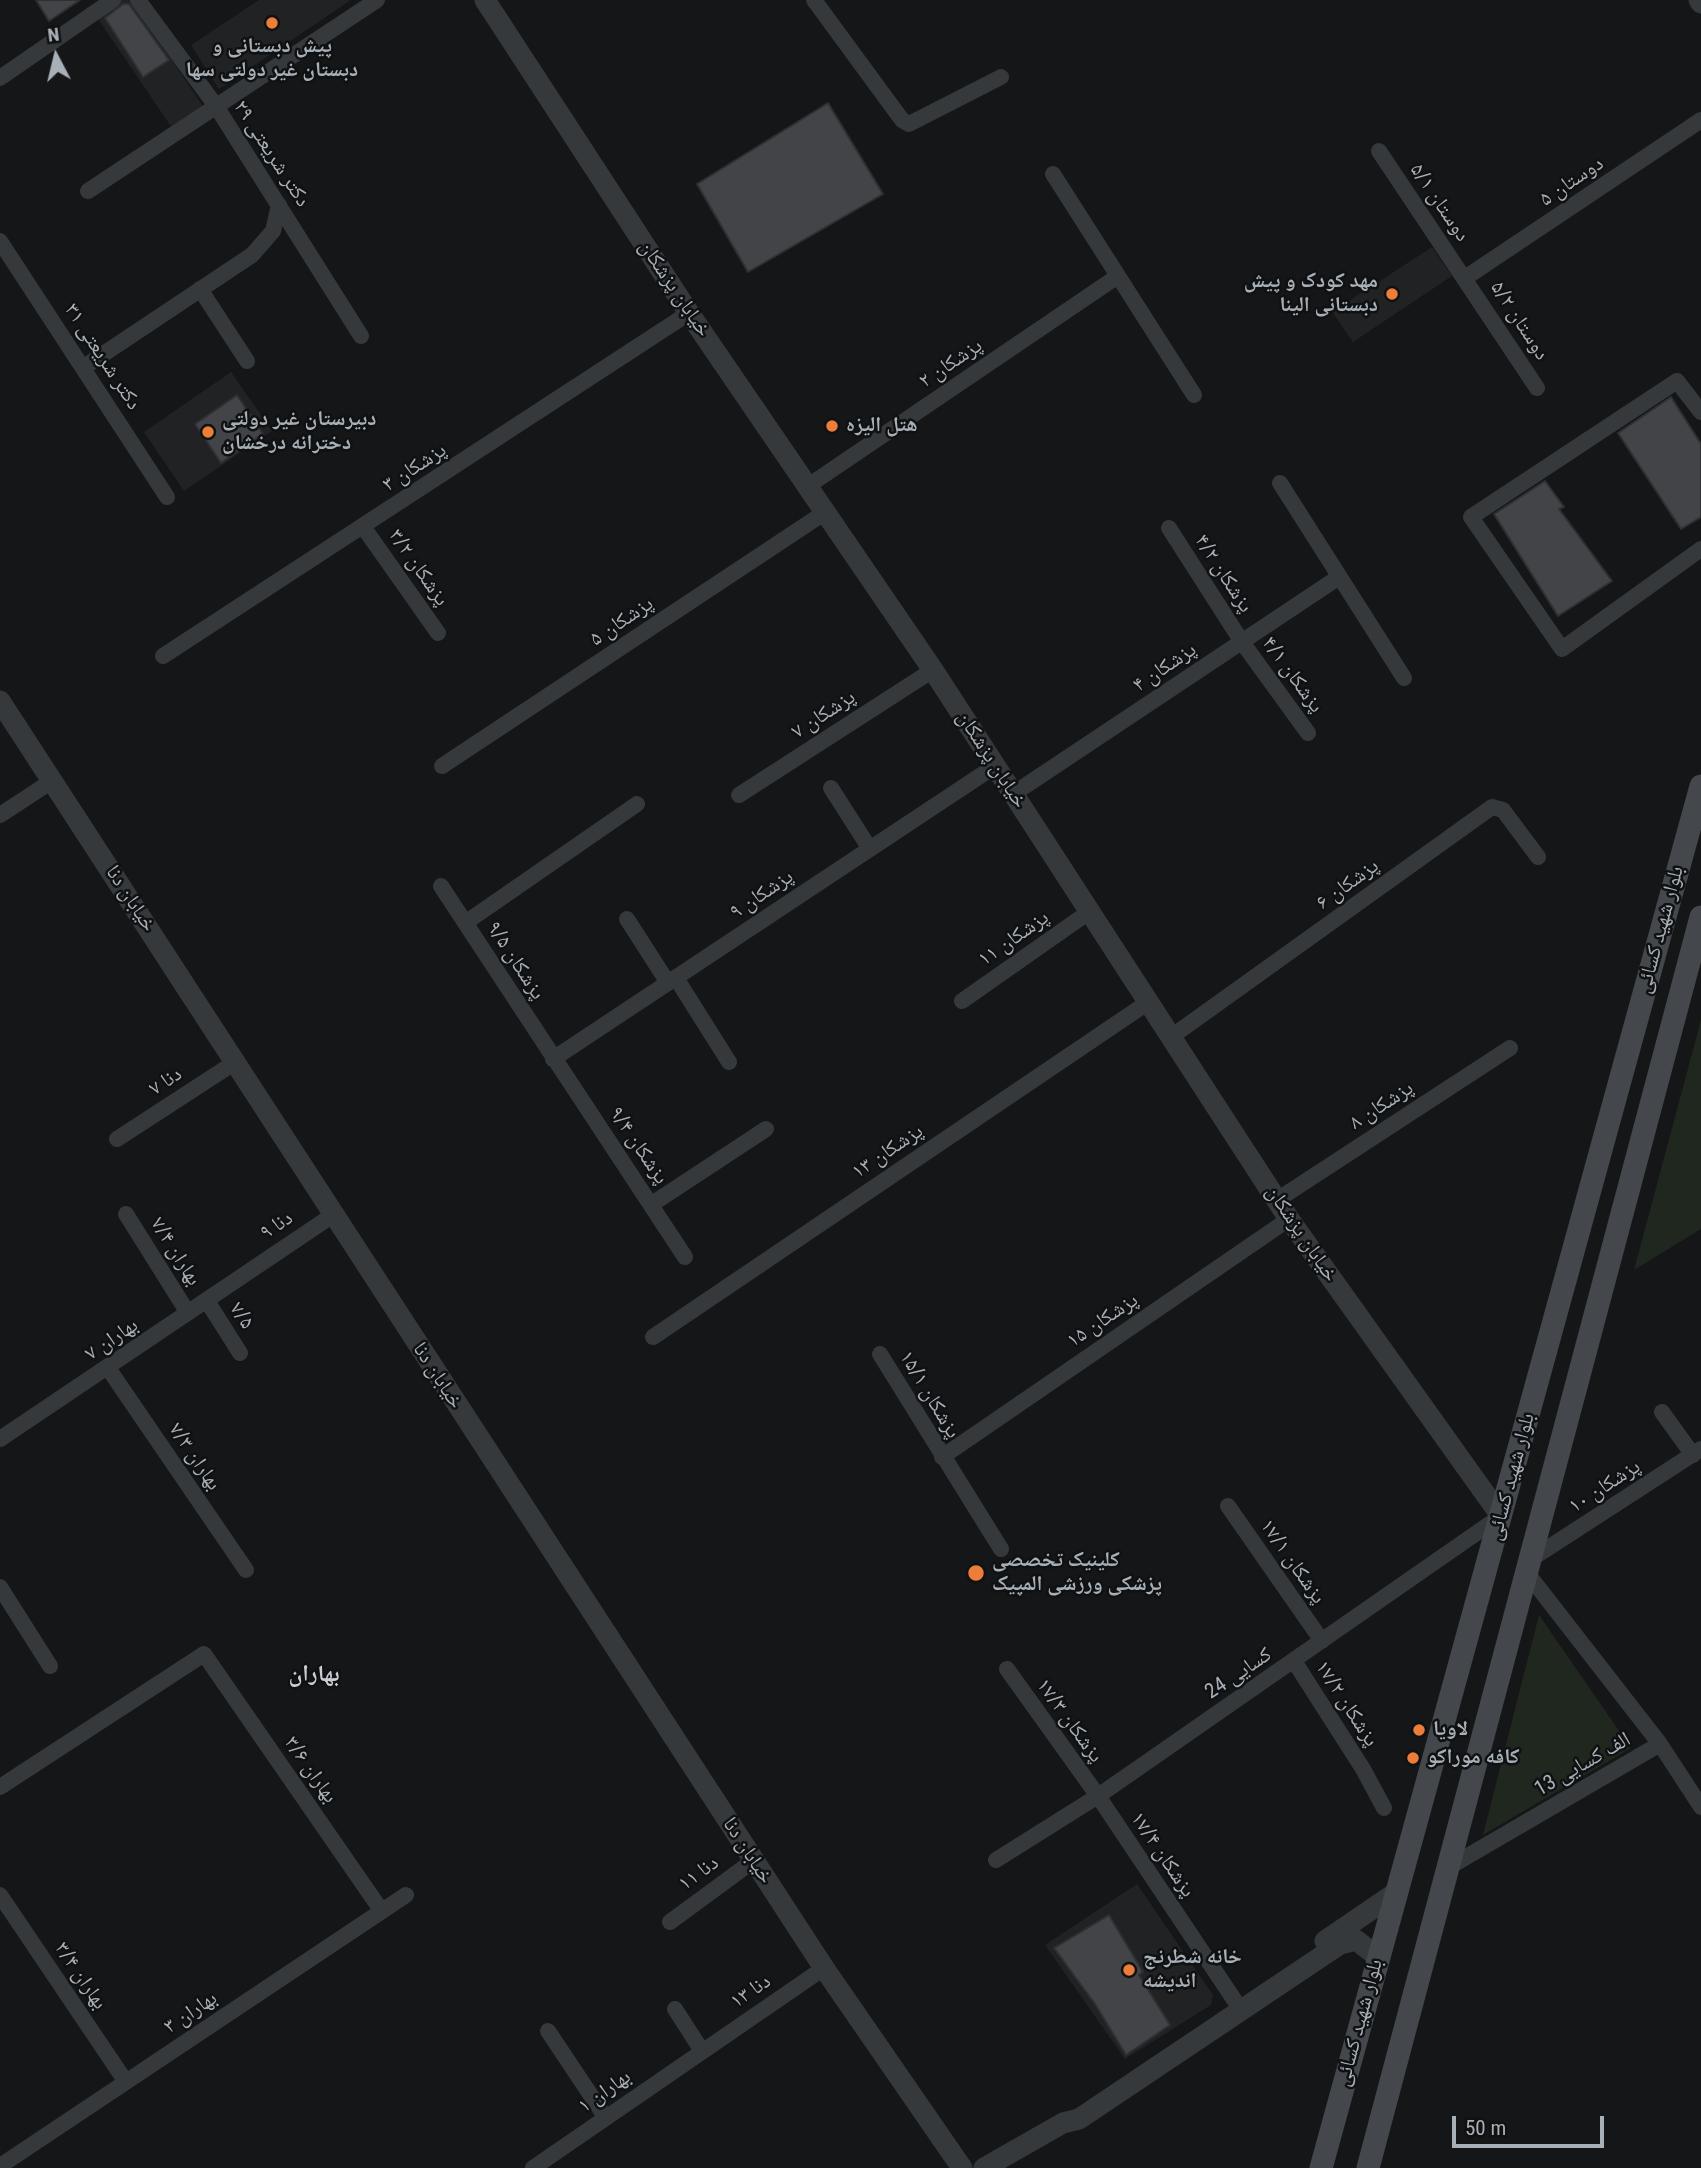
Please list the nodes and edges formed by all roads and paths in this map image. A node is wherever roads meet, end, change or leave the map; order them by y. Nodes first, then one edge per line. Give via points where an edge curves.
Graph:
1 (113, 0) edge
2 (138, 0) edge
3 (485, 0) edge
4 (814, 0) edge
5 (374, 2) edge
6 (1000, 77) dead end
7 (0, 78) edge
8 (216, 106) junction
9 (1701, 120) edge
10 (1379, 151) dead end
11 (1053, 174) dead end
12 (88, 191) dead end
13 (279, 205) junction
14 (0, 241) edge
15 (1118, 276) junction
16 (1465, 278) junction
17 (200, 289) junction
18 (689, 313) junction
19 (361, 336) dead end
20 (247, 361) dead end
21 (83, 367) junction
22 (1538, 388) dead end
23 (1194, 395) dead end
24 (1701, 412) edge
25 (1280, 483) dead end
26 (808, 486) junction
27 (167, 497) dead end
28 (824, 513) junction
29 (364, 528) junction
30 (1169, 528) dead end
31 (1701, 549) edge
32 (1339, 577) junction
33 (438, 633) dead end
34 (1242, 642) junction
35 (163, 656) dead end
36 (933, 670) junction
37 (1404, 678) dead end
38 (0, 701) edge
39 (1308, 733) dead end
40 (442, 766) dead end
41 (995, 766) junction
42 (52, 781) junction
43 (1701, 786) edge
44 (831, 788) dead end
45 (1013, 794) junction
46 (739, 795) dead end
47 (637, 804) dead end
48 (0, 815) edge
49 (870, 849) junction
50 (1538, 857) dead end
51 (1690, 866) edge
52 (441, 886) dead end
53 (1089, 912) junction
54 (1701, 917) edge
55 (627, 919) dead end
56 (465, 923) junction
57 (672, 980) junction
58 (962, 1001) dead end
59 (1147, 1003) junction
60 (1171, 1037) junction
61 (1510, 1048) dead end
62 (553, 1059) junction
63 (237, 1061) junction
64 (729, 1062) dead end
65 (766, 1129) dead end
66 (117, 1139) dead end
67 (1277, 1200) junction
68 (652, 1203) junction
69 (126, 1214) dead end
70 (333, 1215) junction
71 (1289, 1219) junction
72 (685, 1257) dead end
73 (246, 1273) joint
74 (207, 1301) junction
75 (188, 1313) junction
76 (653, 1337) dead end
77 (240, 1353) dead end
78 (880, 1354) dead end
79 (108, 1368) junction
80 (1662, 1412) dead end
81 (0, 1439) edge
82 (1697, 1452) edge
83 (942, 1457) junction
84 (1228, 1506) dead end
85 (1501, 1516) junction
86 (1001, 1549) dead end
87 (1529, 1566) junction
88 (246, 1570) dead end
89 (0, 1587) edge
90 (1322, 1641) junction
91 (1294, 1661) junction
92 (50, 1666) dead end
93 (1007, 1670) dead end
94 (1660, 1744) junction
95 (0, 1787) edge
96 (1098, 1796) junction
97 (1701, 1807) edge
98 (1384, 1808) dead end
99 (996, 1860) dead end
100 (753, 1861) junction
101 (1449, 1867) junction
102 (1397, 1892) junction
103 (0, 1895) edge
104 (406, 1895) dead end
105 (381, 1910) junction
106 (670, 1922) dead end
107 (1378, 1957) junction
108 (824, 1968) junction
109 (1235, 2001) junction
110 (675, 2009) dead end
111 (548, 2031) dead end
112 (702, 2051) junction
113 (126, 2082) junction
114 (606, 2118) junction
115 (1063, 2123) junction
116 (0, 2166) edge
117 (533, 2168) edge
118 (962, 2168) edge
119 (984, 2168) edge
120 (1321, 2168) edge
121 (1368, 2168) edge

1 - 7 street
2 - 8 street, ۲۹ دکتر شریعتی
3 - 18 street, خیابان پزشکان
4 - 6 street via 909,124
5 - 8 street
8 - 12 street
8 - 13 street, ۲۹ دکتر شریعتی
9 - 16 street, ۵ دوستان
10 - 16 street, ۵/۱ دوستان
11 - 15 street
13 - 17 street via 273,231 259,247
13 - 19 street, ۲۹ دکتر شریعتی
14 - 21 street, ۳۱ دکتر شریعتی
15 - 23 street
15 - 26 street, ۲ پزشکان
16 - 22 street, ۵/۲ دوستان
17 - 20 street
17 - 21 street
18 - 26 street, خیابان پزشکان
18 - 29 street, ۳ پزشکان
21 - 27 street, ۳۱ دکتر شریعتی
24 - 31 street via 1677,381 1472,517 1562,649
25 - 32 street
26 - 28 street, خیابان پزشکان
28 - 36 street, خیابان پزشکان
28 - 40 street, ۵ پزشکان
29 - 33 street, ۳/۲ پزشکان
29 - 35 street, ۳ پزشکان
30 - 34 street, ۴/۲ پزشکان
32 - 34 street, ۴ پزشکان
32 - 37 street
34 - 39 street, ۴/۱ پزشکان
34 - 45 street, ۴ پزشکان
36 - 41 street, خیابان پزشکان
36 - 46 street, ۷ پزشکان
38 - 42 street, خیابان دنا
41 - 45 street, خیابان پزشکان
41 - 49 street, ۹ پزشکان
42 - 48 street
42 - 63 street, خیابان دنا
43 - 51 main road, بلوار شهید کسائی
44 - 49 street
45 - 53 street, خیابان پزشکان
47 - 56 street
49 - 57 street, ۹ پزشکان
50 - 60 street, ۶ پزشکان via 1503,810 1492,807
51 - 85 main road, بلوار شهید کسائی
52 - 56 street, ۹/۵ پزشکان
53 - 58 street, ۱۱ پزشکان
53 - 59 street, خیابان پزشکان
54 - 87 main road, بلوار شهید کسائی
55 - 57 street
56 - 62 street, ۹/۵ پزشکان
57 - 62 street, ۹ پزشکان
57 - 64 street
59 - 60 street, خیابان پزشکان
59 - 76 street, ۱۳ پزشکان
60 - 67 street, خیابان پزشکان
61 - 67 street, ۸ پزشکان
62 - 68 street, ۹/۴ پزشکان
63 - 66 street, ۷ دنا
63 - 70 street, خیابان دنا
65 - 68 street
67 - 71 street, خیابان پزشکان
68 - 72 street, ۹/۴ پزشکان
69 - 75 street, ۷/۴ بهاران
70 - 73 street, ۹ دنا
70 - 100 street, خیابان دنا
71 - 83 street, ۱۵ پزشکان
71 - 85 street, خیابان پزشکان
73 - 74 street, ۷ بهاران
74 - 75 street, ۷ بهاران
74 - 77 street, ۷/۵
75 - 79 street, ۷ بهاران
78 - 83 street, ۱۵/۱ پزشکان
79 - 81 street, ۷ بهاران
79 - 88 street, ۷/۳ بهاران
80 - 82 street
82 - 87 street, ۱۰ پزشکان
83 - 86 street, ۱۵/۱ پزشکان
84 - 90 street, ۱۷/۱ پزشکان
85 - 90 street, کسایی 24
85 - 102 main road, بلوار شهید کسائی
87 - 94 street, 13 الف کسایی
87 - 101 main road, بلوار شهید کسائی
89 - 92 street
90 - 91 street, کسایی 24
91 - 96 street, کسایی 24
91 - 98 street, ۱۷/۲ پزشکان
93 - 96 street, ۱۷/۳ پزشکان
94 - 97 street
94 - 101 street, 13 الف کسایی
95 - 105 street, ۳/۶ بهاران via 204,1654
96 - 99 street, کسایی 24
96 - 109 street, ۱۷/۴ پزشکان
100 - 106 street, ۱۱ دنا
100 - 108 street, خیابان دنا
101 - 121 main road, بلوار شهید کسائی
102 - 107 main road, بلوار شهید کسائی
102 - 109 street
103 - 113 street, ۳/۴ بهاران
104 - 105 street, ۳ بهاران
105 - 113 street, ۳ بهاران
107 - 115 street via 1356,1940 1340,1944 1079,2119
107 - 120 main road, بلوار شهید کسائی
108 - 112 street, ۱۳ دنا
108 - 118 street, خیابان دنا
109 - 115 street via 1074,2109
110 - 112 street
111 - 114 street
112 - 114 street, بهاران ۱
113 - 116 street, ۳ بهاران
114 - 117 street, بهاران ۱
115 - 119 street

